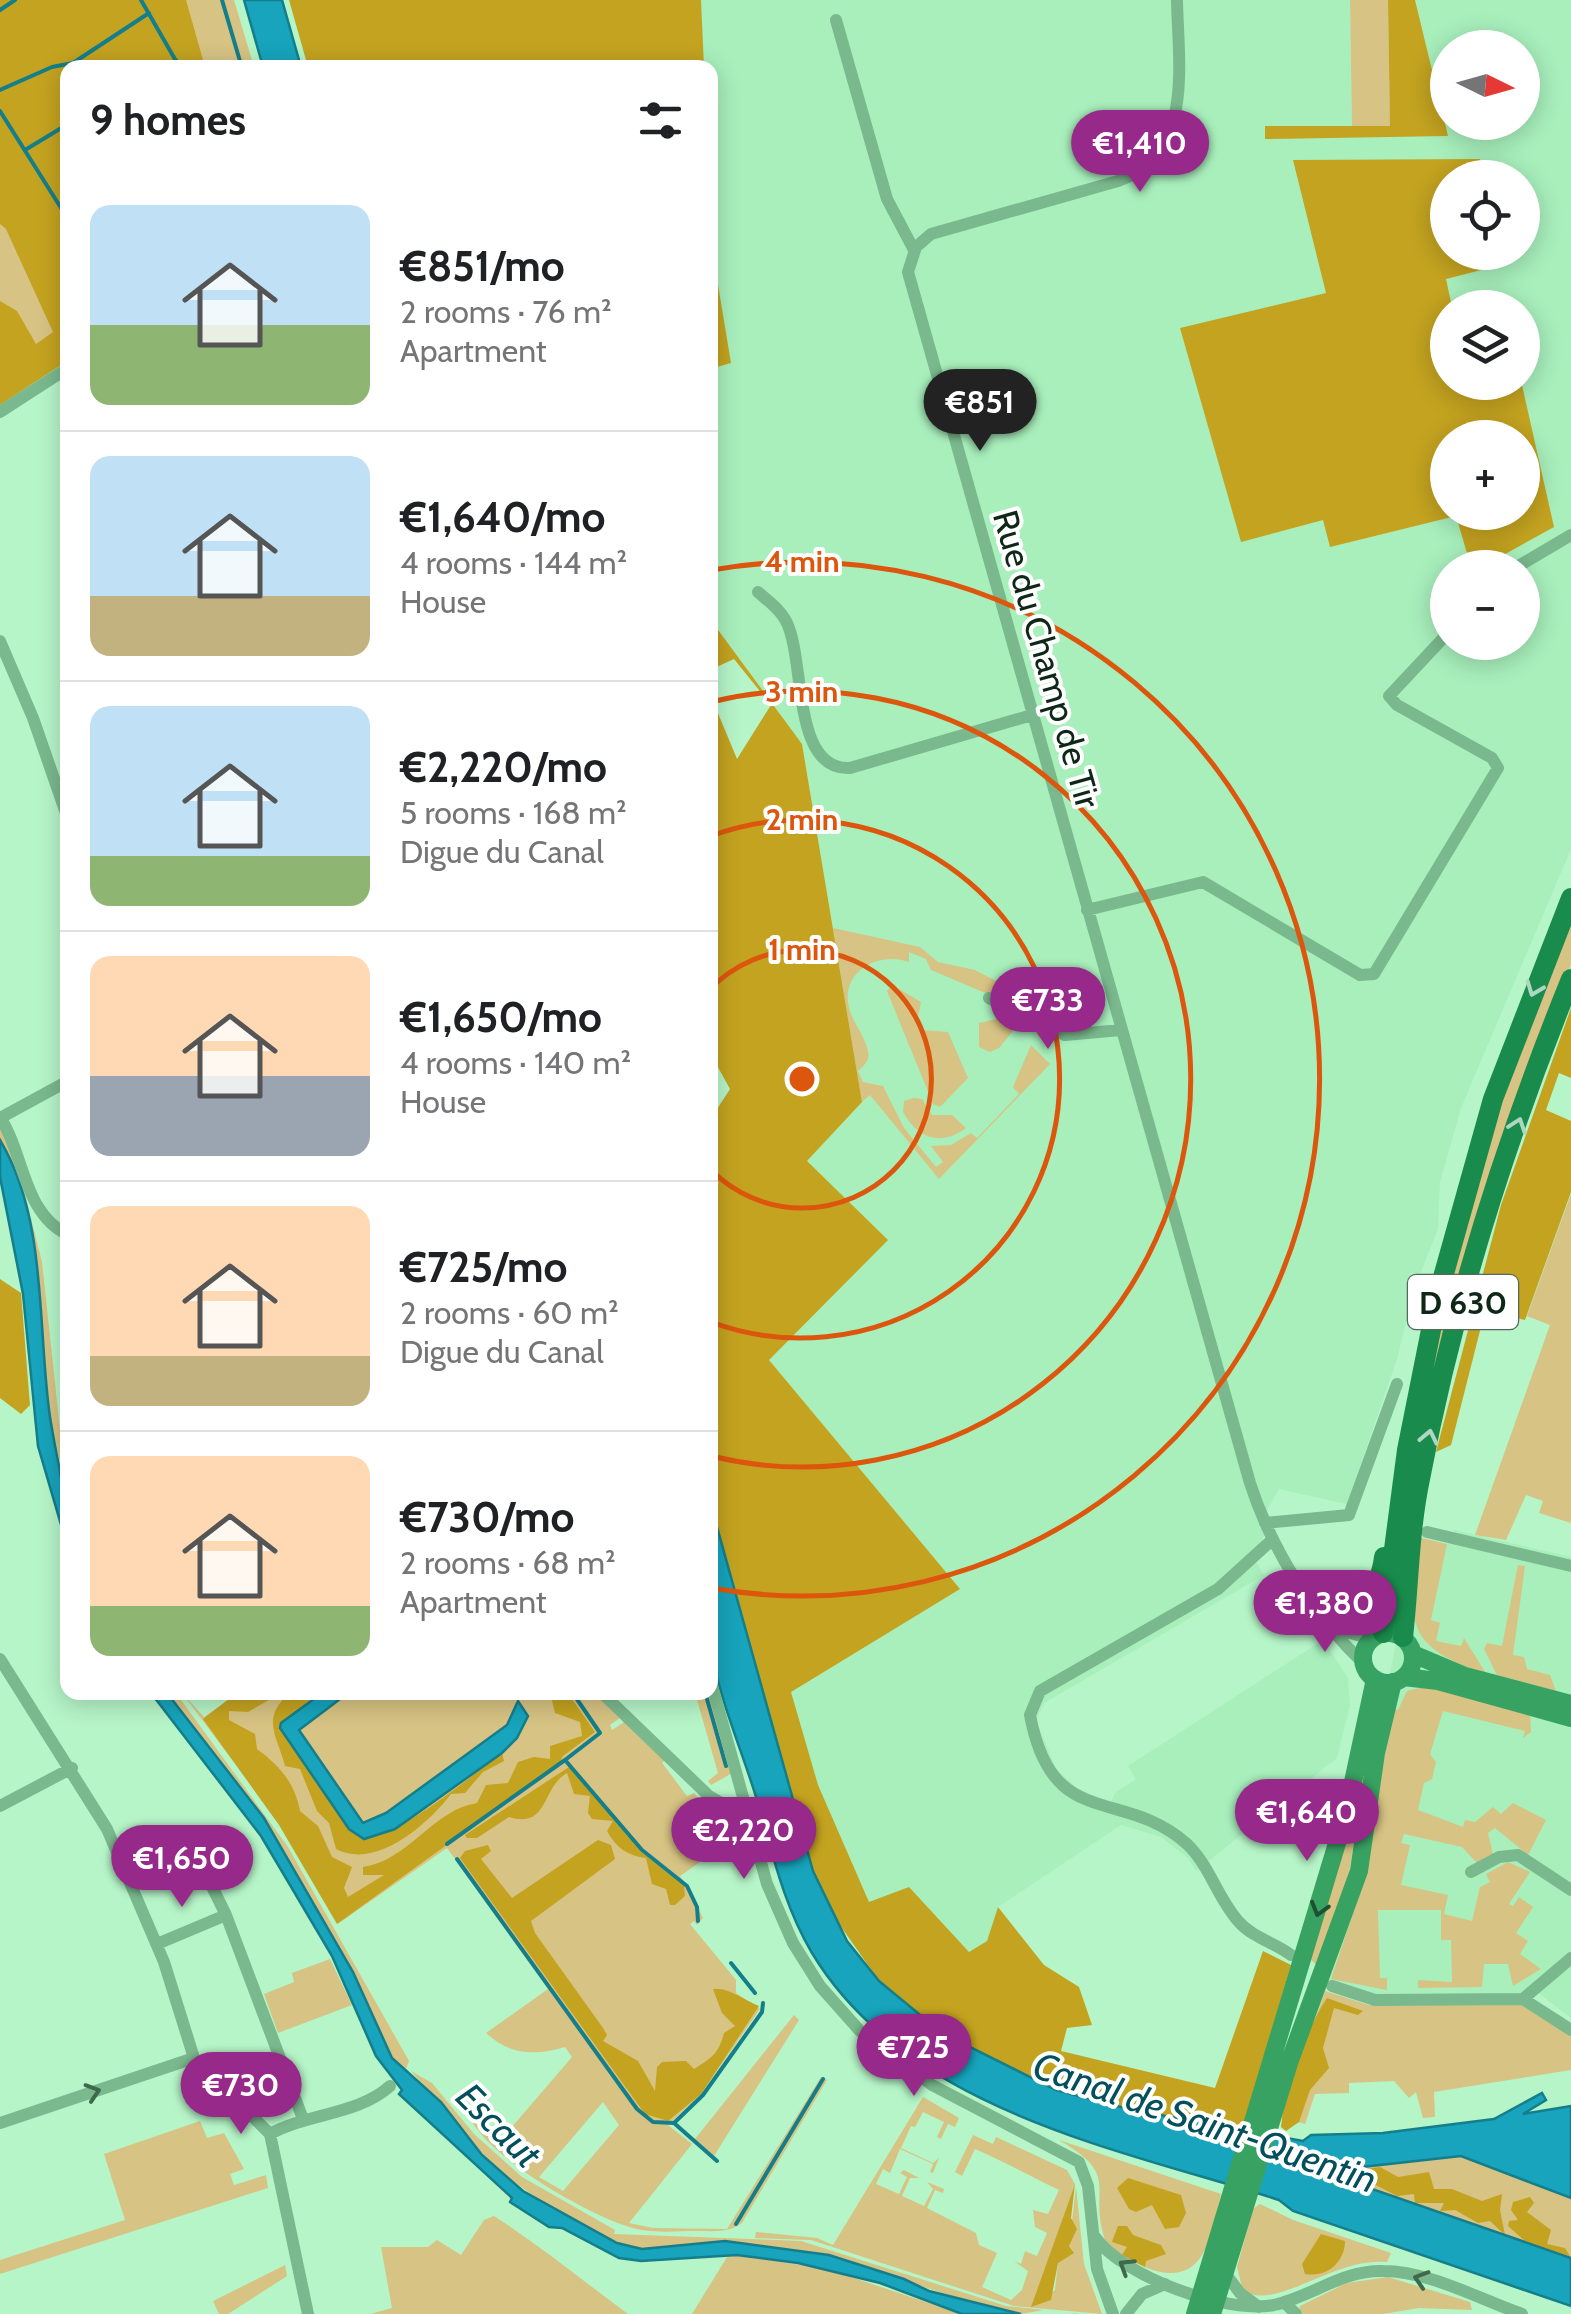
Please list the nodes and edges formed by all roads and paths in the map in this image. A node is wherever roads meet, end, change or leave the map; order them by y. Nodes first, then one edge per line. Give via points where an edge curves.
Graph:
1 (1177, 0) edge
2 (836, 20) dead end
3 (914, 250) junction
4 (60, 373) edge
5 (0, 412) edge
6 (1571, 535) edge
7 (1540, 553) edge
8 (758, 592) dead end
9 (0, 641) edge
10 (1430, 652) edge
11 (1032, 715) junction
12 (60, 797) edge
13 (1571, 898) edge
14 (1087, 910) junction
15 (1571, 979) edge
16 (988, 998) dead end
17 (1121, 1030) junction
18 (60, 1085) edge
19 (0, 1117) edge
20 (60, 1228) edge
21 (1397, 1384) dead end
22 (1412, 1424) junction
23 (1265, 1523) junction
24 (1428, 1532) dead end
25 (1272, 1540) junction
26 (1571, 1566) edge
27 (1320, 1613) junction
28 (1393, 1641) junction
29 (0, 1659) edge
30 (1384, 1676) junction
31 (608, 1700) edge
32 (716, 1700) edge
33 (1571, 1704) edge
34 (1571, 1718) edge
35 (72, 1768) junction
36 (0, 1806) edge
37 (749, 1819) junction
38 (197, 1856) dead end
39 (1471, 1872) dead end
40 (1571, 1890) edge
41 (226, 1914) junction
42 (157, 1944) junction
43 (1291, 1955) dead end
44 (1571, 1958) edge
45 (1332, 1986) dead end
46 (1523, 1999) junction
47 (1571, 2030) edge
48 (194, 2058) junction
49 (1281, 2060) junction
50 (390, 2086) dead end
51 (303, 2119) junction
52 (0, 2123) edge
53 (270, 2134) junction
54 (1095, 2237) junction
55 (1223, 2251) junction
56 (1225, 2273) junction
57 (1166, 2284) junction
58 (1284, 2302) junction
59 (1206, 2306) edge
60 (1259, 2306) junction
61 (1480, 2307) edge
62 (308, 2314) edge
63 (1113, 2314) edge
64 (1126, 2314) edge
65 (1296, 2314) edge
66 (1522, 2314) edge

1 - 3 street via 1178,116 1144,167 1118,181 936,232
2 - 3 street, Rue du Champ de Tir via 887,199
3 - 11 street, Rue du Champ de Tir via 909,278
4 - 5 street
6 - 7 street
8 - 11 street via 787,622 813,746 828,764 850,768
9 - 12 street
10 - 14 street via 1389,696 1492,758 1498,768 1374,974 1360,975 1203,882
11 - 14 street, Rue du Champ de Tir
13 -> 22 main road, D 630 via 1493,1099 1438,1295
14 - 17 street, Rue du Champ de Tir
28 -> 15 main road, D 630 via 1441,1385 1485,1222
16 - 17 street via 1065,1036
17 - 23 street, Rue du Champ de Tir
18 - 19 street
19 - 20 street via 36,1209
21 - 23 street via 1349,1515
22 - 27 main road via 1401,1448 1378,1584 1353,1606
22 - 28 main road, D 630
23 - 25 street, Rue du Champ de Tir
24 - 26 street
25 - 27 street, Rue du Champ de Tir
25 - 43 street via 1218,1590 1037,1694 1030,1711 1046,1764 1060,1784 1178,1838 1240,1924
27 - 28 street via 1350,1633
27 - 30 street, Rue du Champ de Tir
28 - 30 main road
28 - 30 main road via 1364,1651
28 - 33 main road via 1465,1676
29 - 35 street
30 - 34 main road via 1438,1680
30 -> 49 main road
30 - 49 main road via 1358,1870
31 - 37 street via 705,1792
32 - 37 street
35 - 36 street
35 - 42 street
37 - 54 street via 783,1924 834,2004 932,2085 1073,2156 1088,2186
38 - 41 street
39 - 40 street via 1498,1857 1518,1856
41 - 42 street
41 - 51 street
42 - 48 street
44 - 46 street
45 - 46 street via 1375,2000
46 - 47 street
52 -> 48 street
48 - 53 street
49 - 55 main road
50 - 51 street via 366,2104
51 - 53 street
53 - 62 street
57 -> 54 street via 1121,2264
54 - 63 street via 1097,2269
55 - 56 main road
55 - 59 main road
56 - 59 main road
56 - 60 street
57 - 59 street
57 - 64 street via 1142,2294
58 - 60 street
61 -> 58 street via 1407,2274 1380,2271 1348,2275
58 - 65 street
59 - 60 street
61 - 66 street

